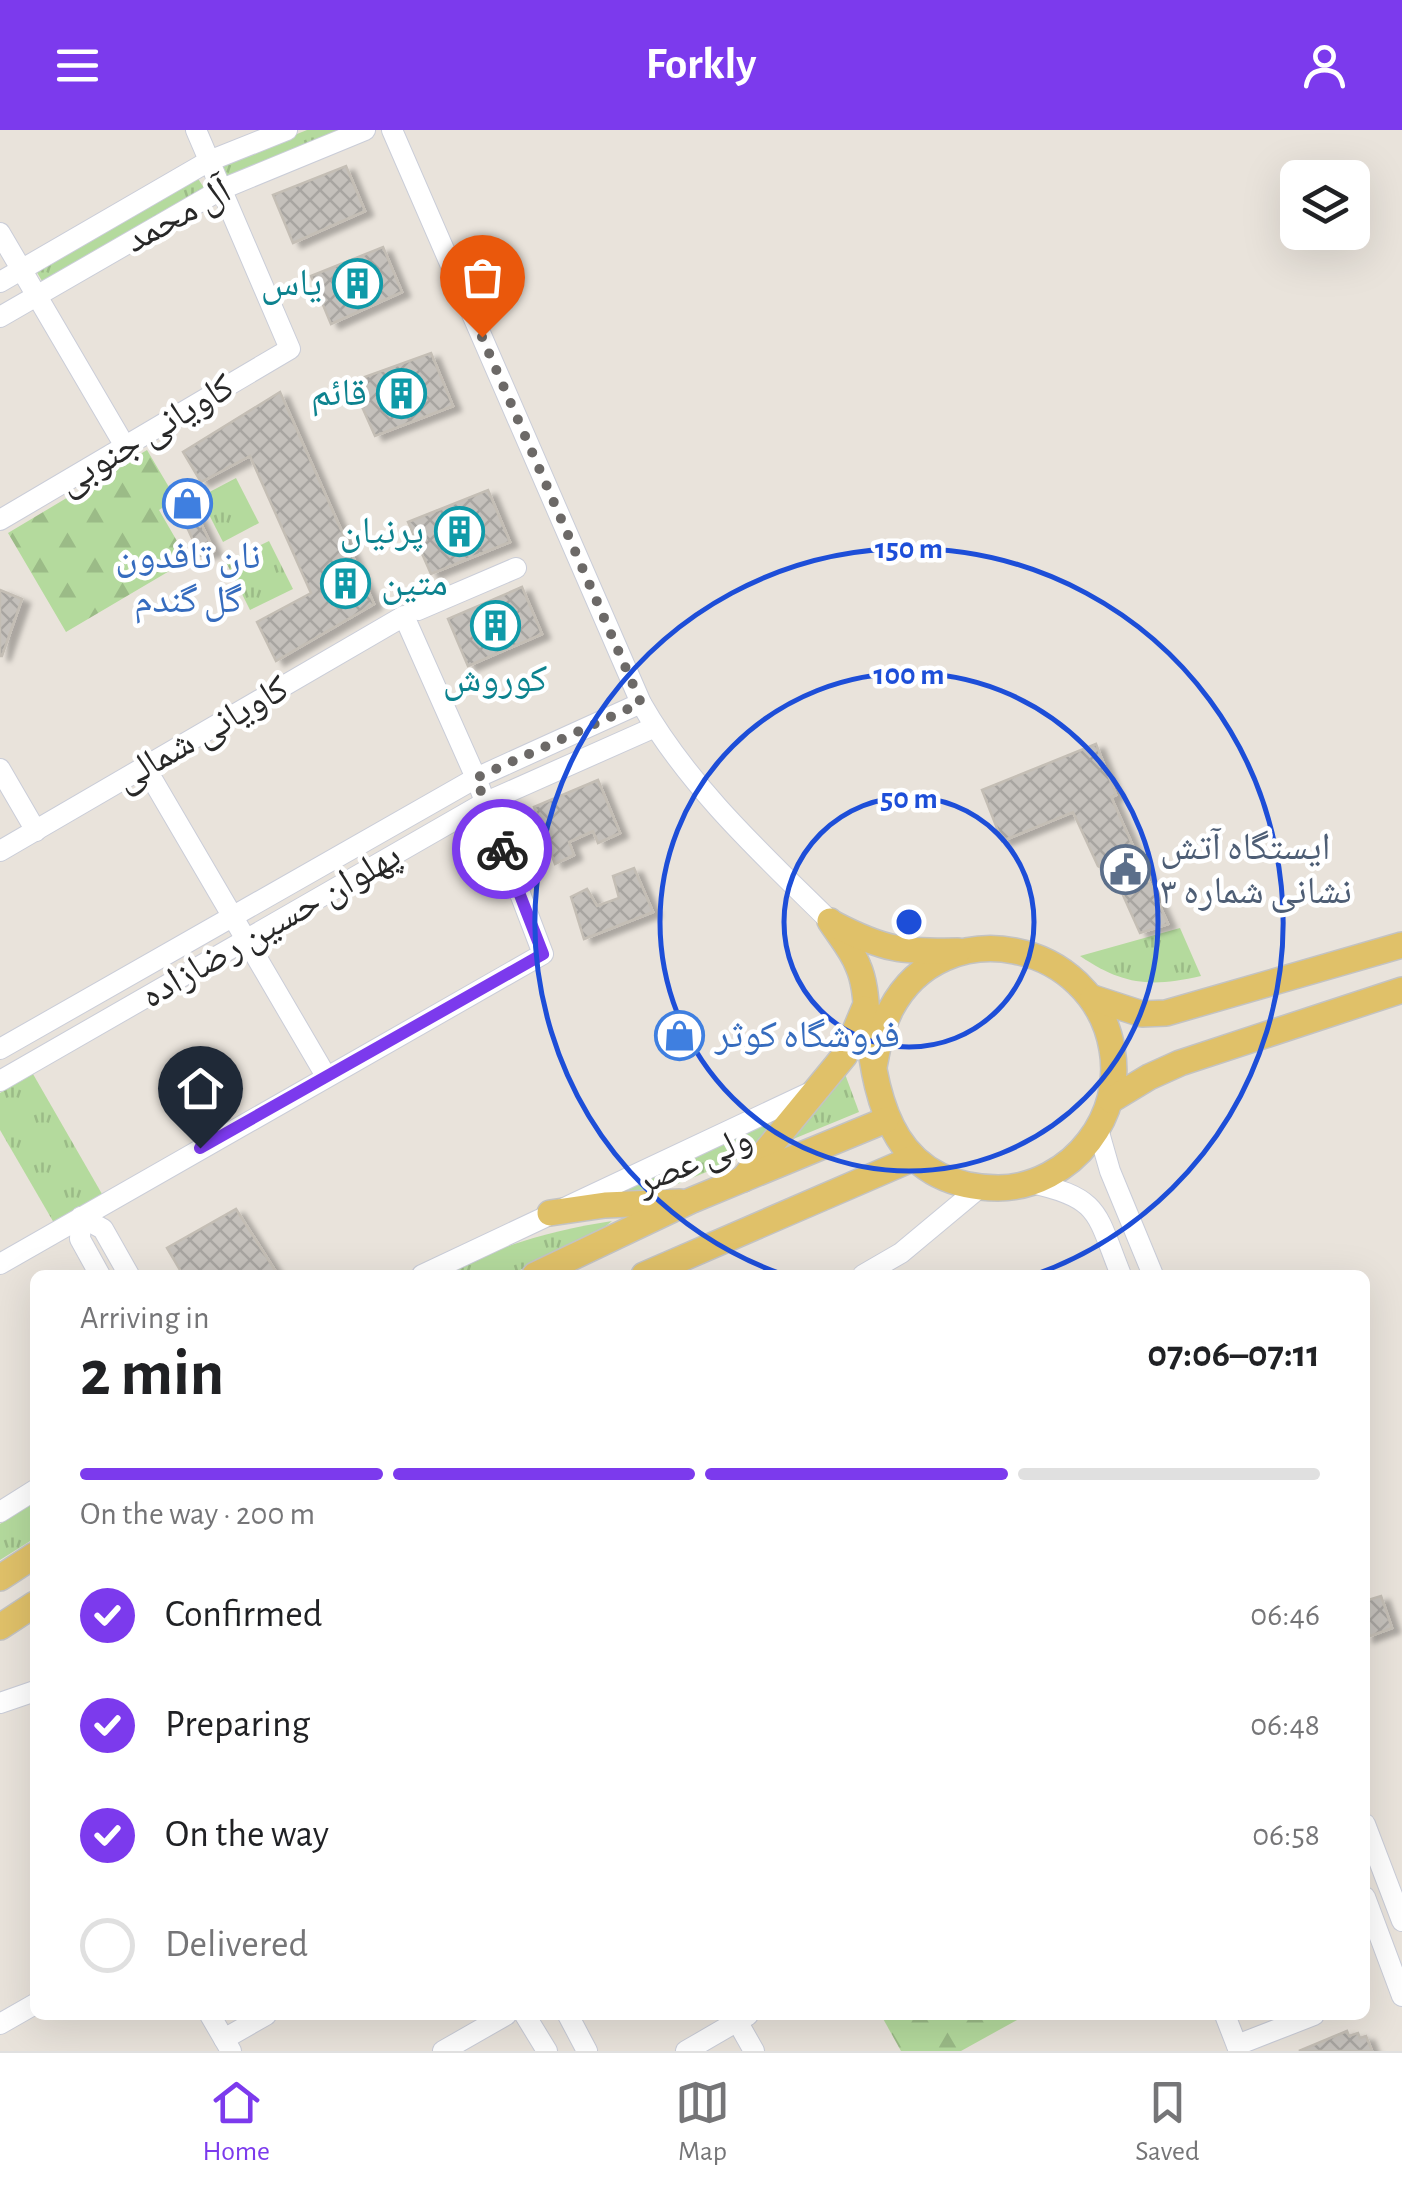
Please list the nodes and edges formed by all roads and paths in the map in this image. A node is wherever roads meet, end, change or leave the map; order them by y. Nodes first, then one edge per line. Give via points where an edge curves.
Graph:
1 (196, 130) edge
2 (286, 130) edge
3 (364, 130) edge
4 (392, 130) edge
5 (209, 161) junction
6 (222, 189) junction
7 (0, 234) edge
8 (22, 270) junction
9 (0, 282) edge
10 (37, 296) junction
11 (0, 317) edge
12 (126, 448) junction
13 (0, 520) edge
14 (516, 568) dead end
15 (411, 613) junction
16 (641, 703) junction
17 (655, 727) junction
18 (146, 767) junction
19 (0, 769) edge
20 (476, 778) junction
21 (484, 803) junction
22 (36, 831) junction
23 (0, 852) edge
24 (231, 916) junction
25 (830, 921) junction
26 (246, 941) junction
27 (1402, 945) edge
28 (968, 951) junction
29 (1402, 990) edge
30 (1093, 998) junction
31 (866, 1000) junction
32 (29, 1032) junction
33 (0, 1049) edge
34 (44, 1056) junction
35 (874, 1067) junction
36 (326, 1076) junction
37 (0, 1081) edge
38 (815, 1090) junction
39 (1111, 1100) junction
40 (886, 1120) junction
41 (1098, 1129) junction
42 (914, 1158) junction
43 (741, 1181) junction
44 (1031, 1183) junction
45 (979, 1188) junction
46 (690, 1202) junction
47 (550, 1213) junction
48 (81, 1217) junction
49 (714, 1243) junction
50 (0, 1264) edge
51 (97, 1270) edge
52 (126, 1270) edge
53 (432, 1270) edge
54 (545, 1270) edge
55 (655, 1270) edge
56 (684, 1270) edge
57 (872, 1270) edge
58 (1120, 1270) edge
59 (1151, 1270) edge
60 (30, 1493) edge
61 (0, 1512) edge
62 (30, 1559) edge
63 (0, 1578) edge
64 (30, 1607) edge
65 (0, 1628) edge
66 (30, 1693) edge
67 (0, 1703) edge
68 (1370, 1837) edge
69 (1370, 1910) edge
70 (1402, 1922) edge
71 (1402, 1996) edge
72 (30, 2007) edge
73 (213, 2020) edge
74 (260, 2020) edge
75 (497, 2020) edge
76 (528, 2020) edge
77 (574, 2020) edge
78 (740, 2020) edge
79 (744, 2020) edge
80 (1227, 2020) edge
81 (1302, 2020) edge
82 (0, 2024) edge
83 (227, 2045) edge
84 (1238, 2048) edge
85 (443, 2051) edge
86 (547, 2051) edge
87 (587, 2051) edge
88 (686, 2051) edge
89 (754, 2051) edge

1 - 5 street
2 - 5 street, آل محمد
3 - 6 street, آل محمد
4 - 16 street
5 - 6 street
5 - 8 street, آل محمد
6 - 10 street, آل محمد
6 - 12 street, کاویانی جنوبی via 290,349
7 - 8 street
8 - 9 street, آل محمد
8 - 10 street
10 - 11 street, آل محمد
10 - 12 street
12 - 13 street, کاویانی جنوبی
14 - 15 street, کاویانی شمالی
15 - 18 street, کاویانی شمالی
15 - 20 street
16 - 17 street
16 - 20 street, پهلوان حسین رضازاده
17 - 21 street, پهلوان حسین رضازاده
17 - 25 street via 700,786
18 - 22 street, کاویانی شمالی
18 - 24 street
19 - 22 street
20 - 21 street
20 - 24 street, پهلوان حسین رضازاده
21 - 26 street, پهلوان حسین رضازاده
21 - 36 street via 543,954
22 - 23 street, کاویانی شمالی
24 - 26 street
24 - 32 street, پهلوان حسین رضازاده
25 - 28 main road via 875,945
25 - 31 main road via 858,966
26 - 34 street, پهلوان حسین رضازاده
26 - 36 street
27 - 30 main road via 1166,1013 1142,1014
28 - 30 main road via 1003,948 1038,956 1069,973
28 - 35 main road via 912,981 892,1006
29 - 39 main road via 1180,1063
30 - 39 main road via 1109,1030
31 - 35 main road
31 - 38 main road via 845,1055
32 - 33 street, پهلوان حسین رضازاده
32 - 34 street
34 - 37 street, پهلوان حسین رضازاده
35 - 40 main road
36 - 48 street
38 - 43 main road
38 - 47 street
39 - 41 main road
40 - 42 main road
40 - 43 main road, ولی عصر
41 - 44 main road via 1081,1152
41 - 59 street
42 - 45 main road via 944,1178
42 - 49 main road
43 - 46 main road, ولی عصر
44 - 45 main road
44 - 58 street via 1086,1202
45 - 57 street
46 - 47 main road
46 - 54 main road, ولی عصر
47 - 53 street
48 - 50 street
48 - 51 street via 80,1239
48 - 52 street via 103,1229
49 - 55 main road
49 - 56 main road
60 - 61 street
62 - 63 main road
64 - 65 main road
66 - 67 street
68 - 70 street
69 - 71 street
72 - 82 street
73 - 83 street
74 - 83 street
75 - 85 street
76 - 86 street
77 - 87 street
78 - 88 street
79 - 89 street
80 - 84 street
81 - 84 street

